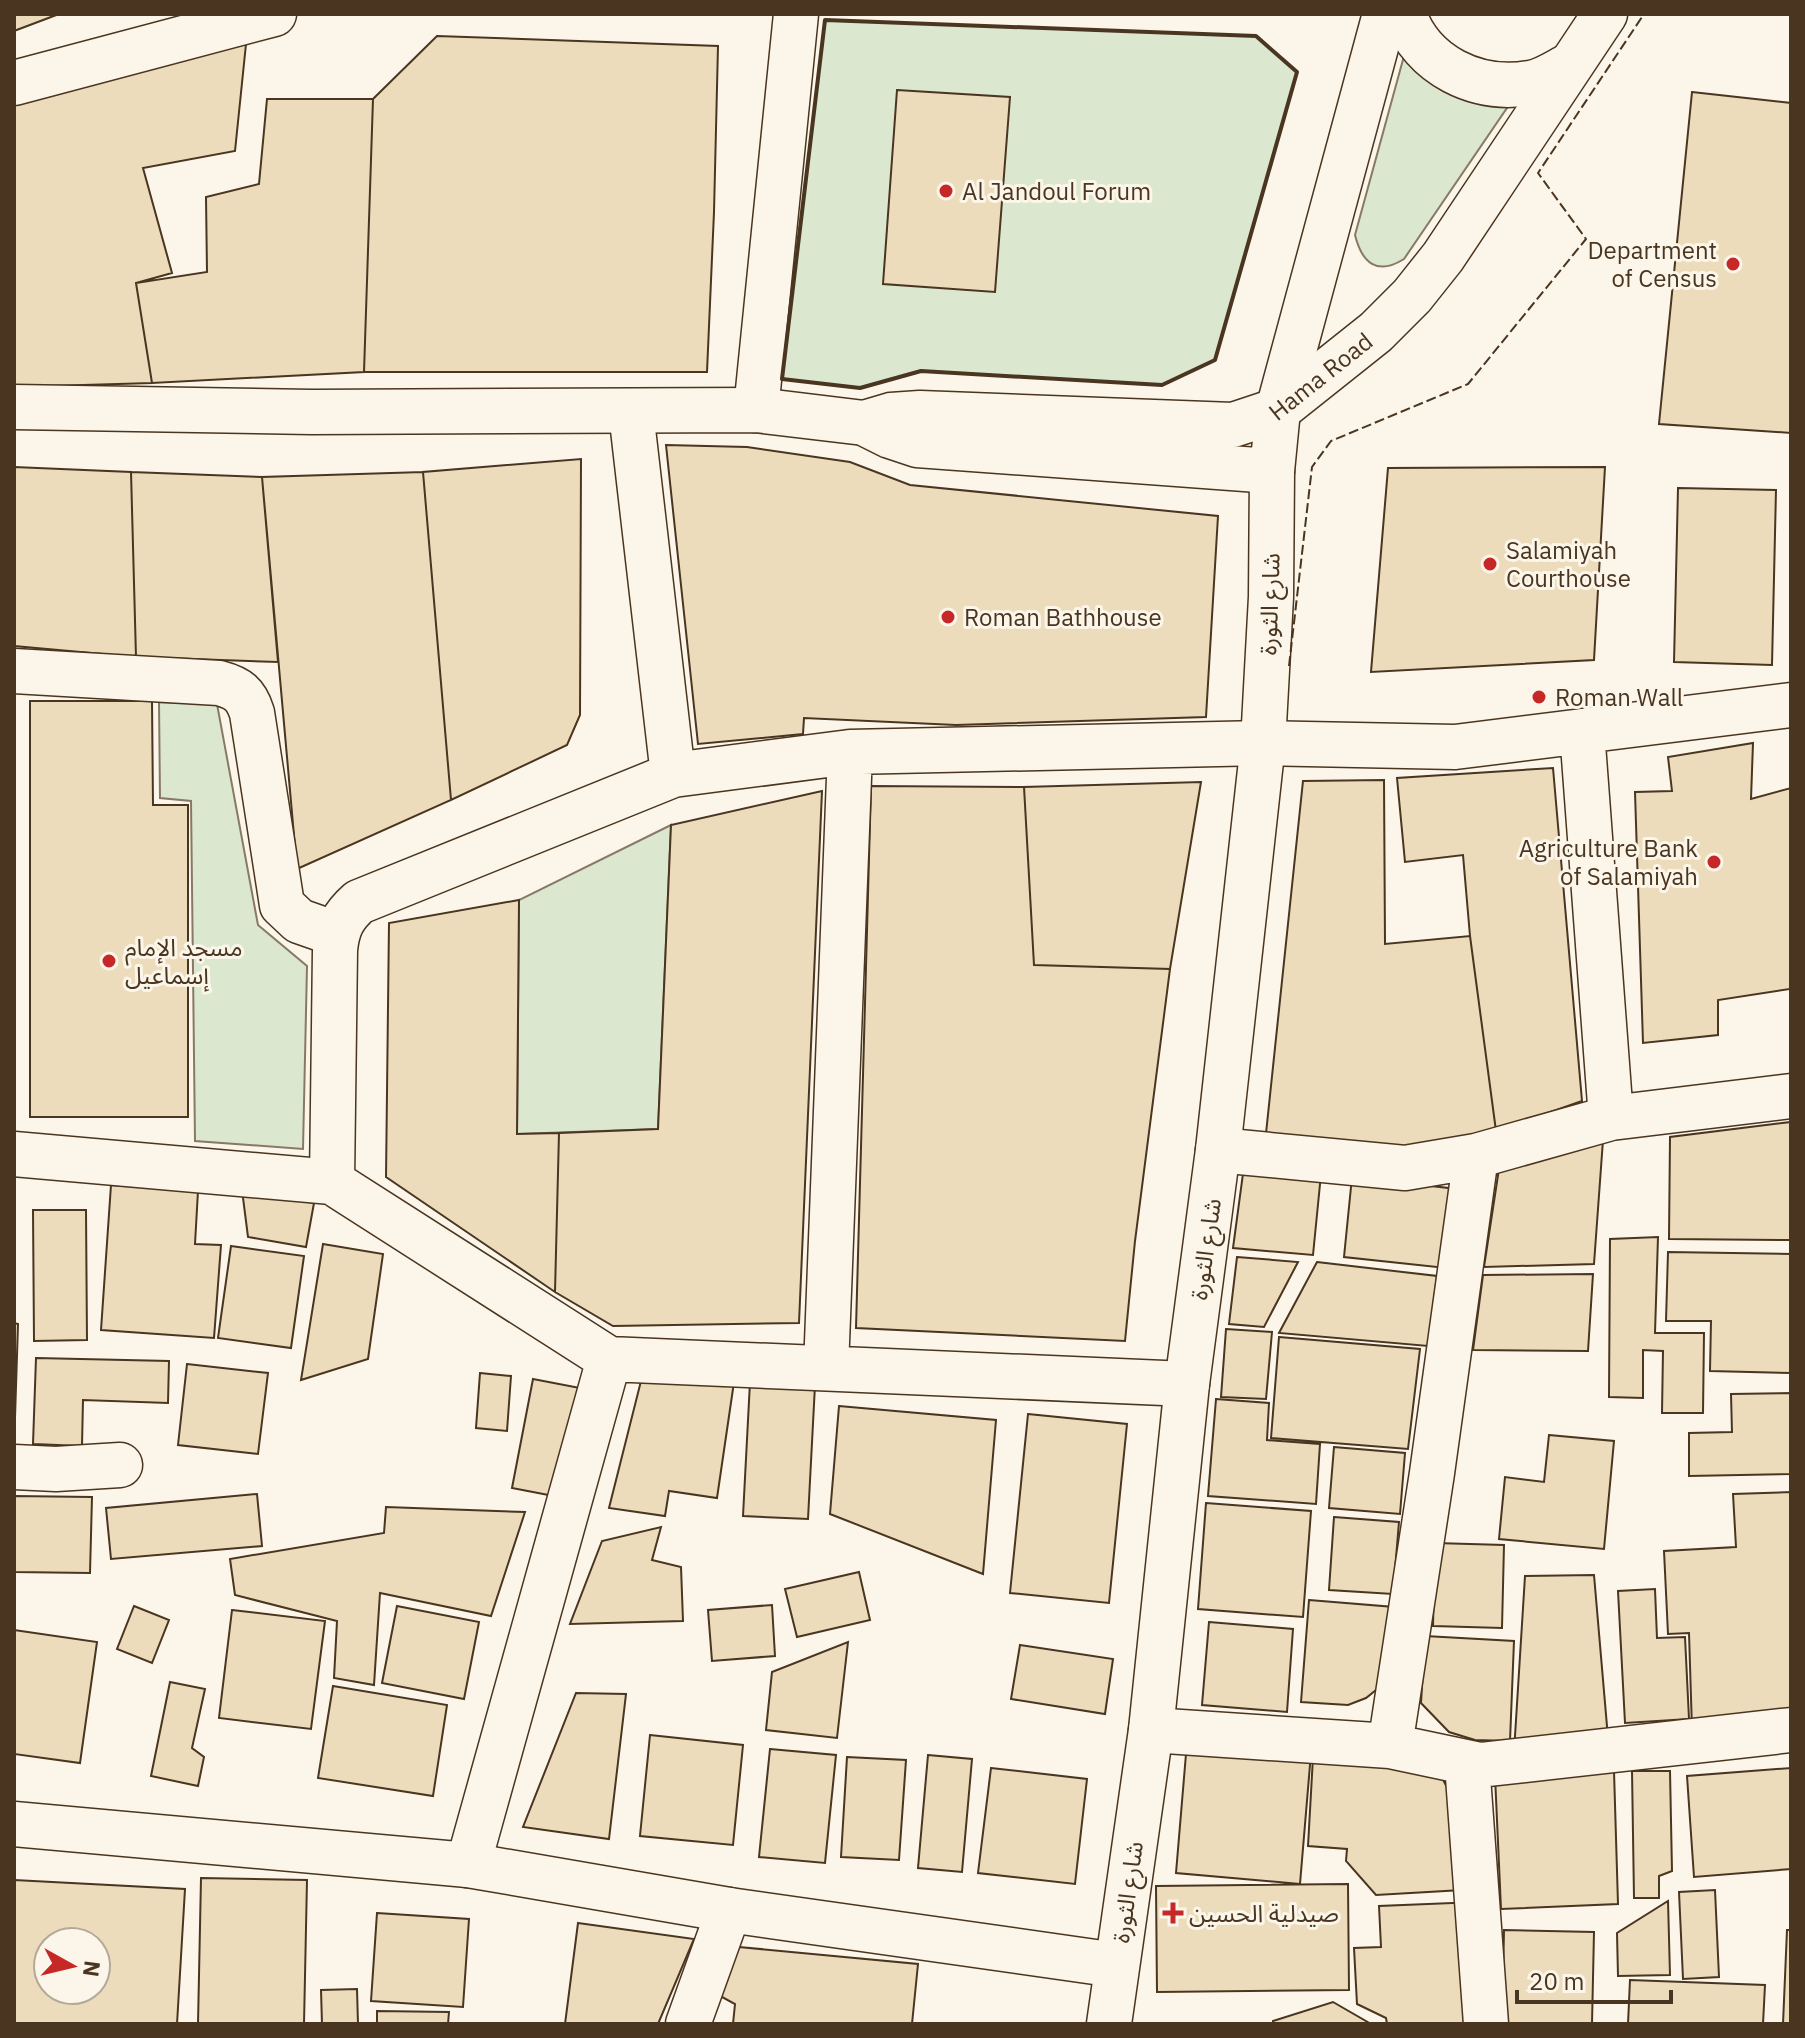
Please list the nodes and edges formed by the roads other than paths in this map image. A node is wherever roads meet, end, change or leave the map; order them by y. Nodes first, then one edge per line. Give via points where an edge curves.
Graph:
1 (274, 14) edge
2 (796, 14) edge
3 (1385, 14) edge
4 (1404, 14) edge
5 (1605, 14) edge
6 (1570, 65) junction
7 (14, 83) edge
8 (14, 407) edge
9 (756, 410) junction
10 (1278, 410) junction
11 (631, 412) junction
12 (864, 423) junction
13 (1272, 471) junction
14 (14, 671) edge
15 (1791, 705) edge
16 (1582, 731) junction
17 (1263, 743) junction
18 (850, 752) junction
19 (673, 775) junction
20 (336, 934) junction
21 (1791, 1096) edge
22 (1611, 1118) junction
23 (1218, 1150) junction
24 (14, 1154) edge
25 (1476, 1156) junction
26 (332, 1182) junction
27 (609, 1359) junction
28 (826, 1368) junction
29 (1187, 1384) junction
30 (120, 1465) dead end
31 (14, 1467) edge
32 (1151, 1730) junction
33 (1791, 1730) edge
34 (1390, 1746) junction
35 (1467, 1763) junction
36 (14, 1824) edge
37 (468, 1865) junction
38 (729, 1910) junction
39 (1116, 1965) junction
40 (688, 2024) edge
41 (1109, 2024) edge
42 (1486, 2024) edge

1 - 7 street
2 - 9 street
3 - 10 street, Hama Road
4 - 6 street via 1425,52 1454,73 1499,86 1534,83
5 - 6 street, Hama Road
6 - 10 street, Hama Road via 1412,296 1376,332
8 - 11 street
9 - 11 street
9 - 12 street
10 - 12 street via 1233,425 920,413
10 - 13 street, شارع الثورة
11 - 19 street
12 - 13 street via 917,445
13 - 17 street, شارع الثورة
14 - 20 street via 219,683 241,691 252,713 282,905 299,921
15 - 16 street
16 - 17 street via 1455,747
16 - 22 street
17 - 18 street
17 - 23 street, شارع الثورة
18 - 19 street
18 - 28 street
19 - 20 street via 359,902
20 - 26 street
21 - 22 street
22 - 25 street
23 - 25 street via 1405,1168
23 - 29 street, شارع الثورة
24 - 26 street
25 - 34 street
26 - 27 street
27 - 28 street
27 - 37 street
28 - 29 street
29 - 32 street, شارع الثورة
30 - 31 street
32 - 34 street
32 - 39 street, شارع الثورة
33 - 35 street
34 - 35 street
35 - 42 street
36 - 37 street
37 - 38 street
38 - 39 street
38 - 40 street
39 - 41 street, شارع الثورة

